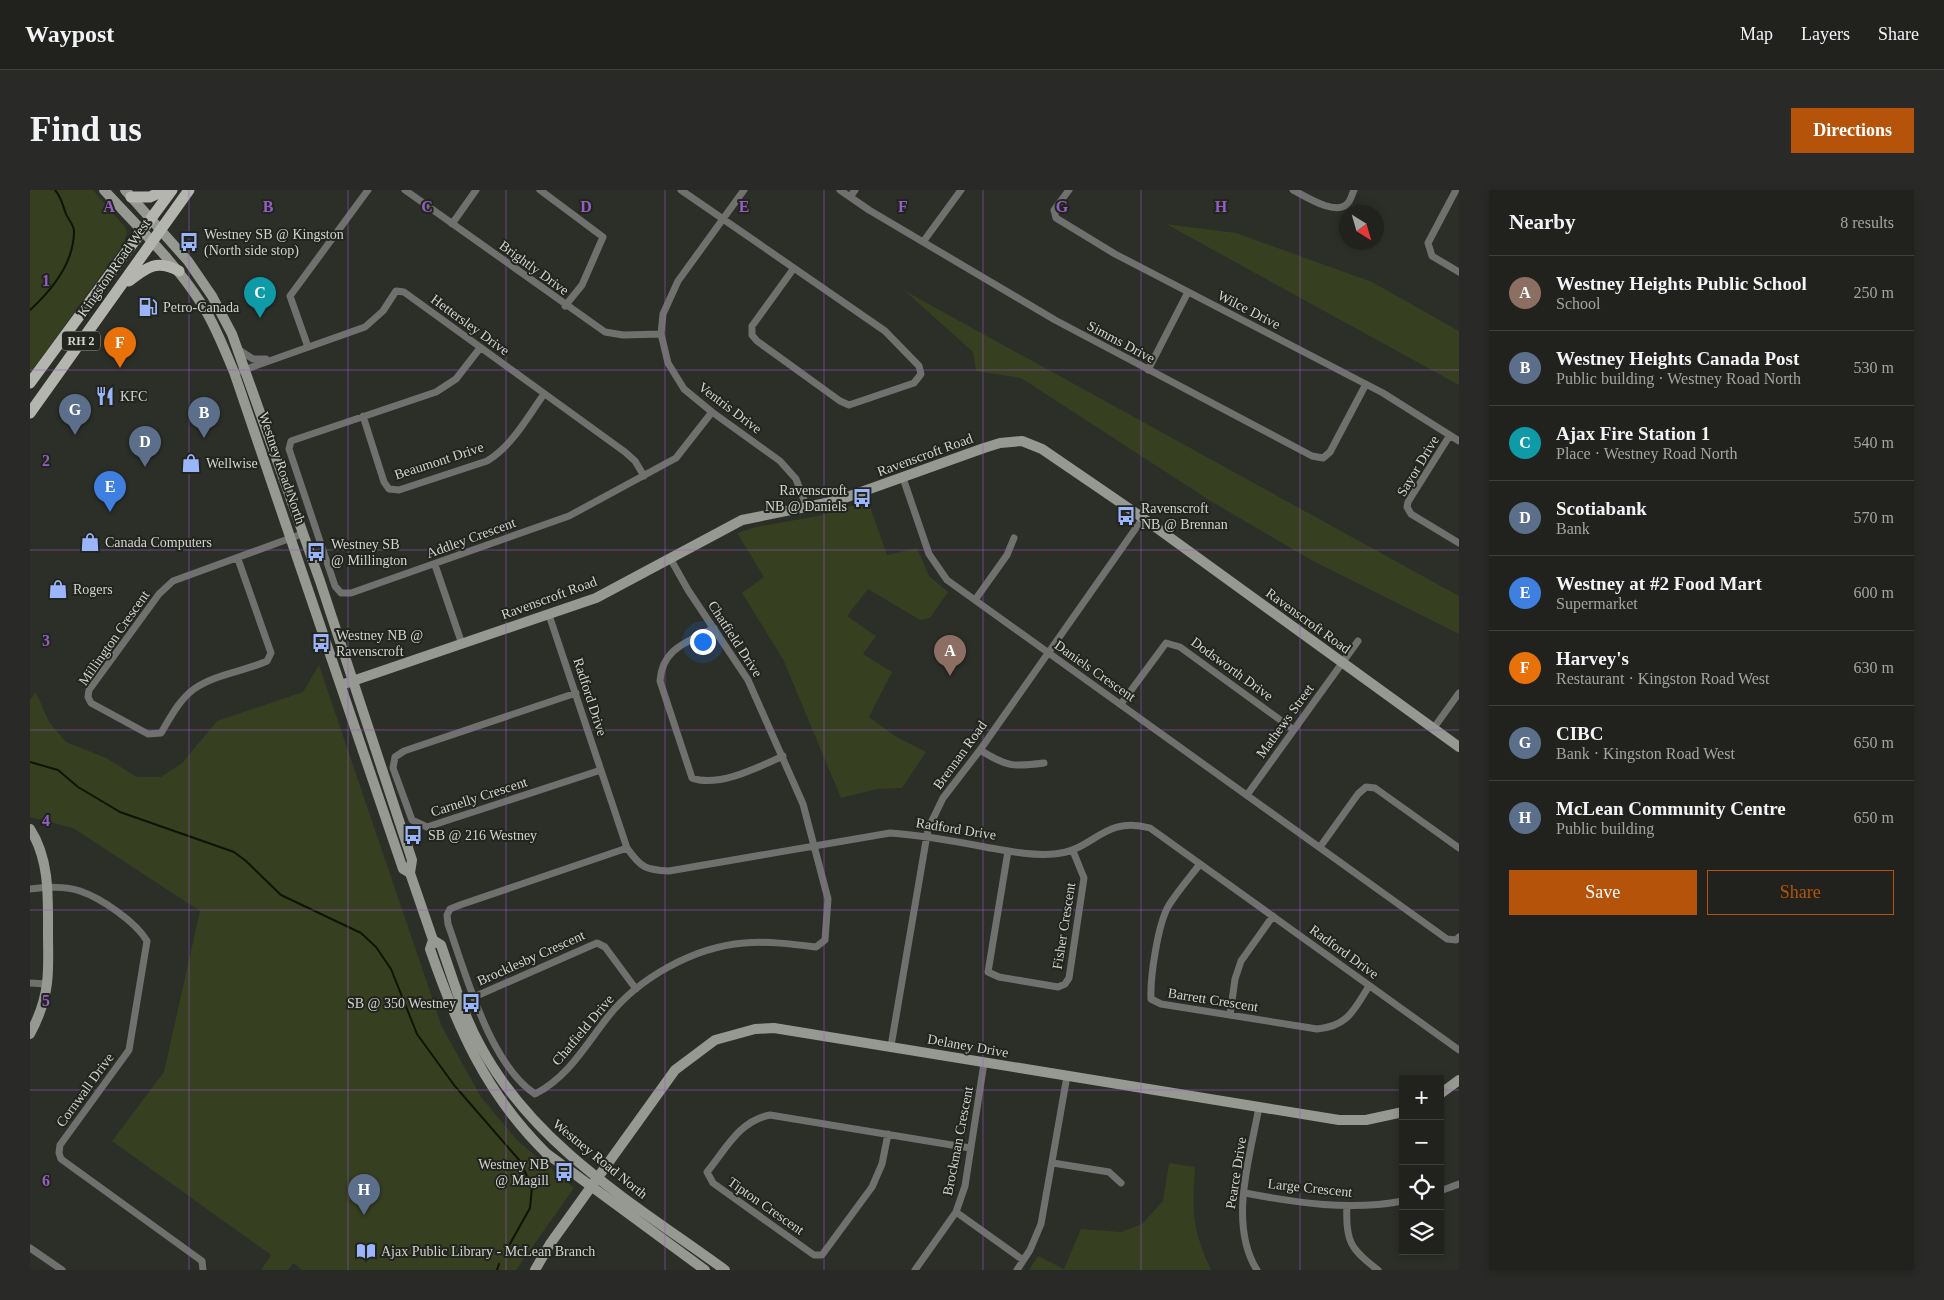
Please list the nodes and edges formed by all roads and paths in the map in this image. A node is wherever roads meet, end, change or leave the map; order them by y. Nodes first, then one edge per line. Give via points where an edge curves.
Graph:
1 (104, 190) edge
2 (165, 190) edge
3 (172, 190) edge
4 (189, 190) edge
5 (368, 190) edge
6 (405, 190) edge
7 (476, 190) edge
8 (540, 190) edge
9 (681, 190) edge
10 (744, 190) edge
11 (840, 190) edge
12 (855, 190) edge
13 (961, 190) edge
14 (1069, 190) edge
15 (1293, 190) edge
16 (1354, 190) edge
17 (1456, 190) edge
18 (128, 193) edge
19 (850, 197) junction
20 (151, 219) junction
21 (723, 219) junction
22 (452, 224) junction
23 (160, 230) junction
24 (142, 231) junction
25 (152, 242) junction
26 (923, 242) junction
27 (794, 268) junction
28 (178, 271) junction
29 (1459, 272) edge
30 (119, 289) junction
31 (1188, 292) junction
32 (566, 306) junction
33 (661, 334) junction
34 (308, 346) junction
35 (480, 348) junction
36 (239, 350) junction
37 (269, 359) junction
38 (246, 370) junction
39 (1148, 370) junction
40 (234, 372) junction
41 (30, 383) edge
42 (1366, 384) junction
43 (544, 394) junction
44 (712, 412) junction
45 (30, 413) edge
46 (363, 416) junction
47 (1450, 436) junction
48 (1459, 441) edge
49 (644, 476) junction
50 (903, 478) junction
51 (283, 479) junction
52 (272, 483) junction
53 (807, 508) junction
54 (1143, 518) junction
55 (302, 534) junction
56 (291, 538) junction
57 (1014, 538) dead end
58 (1459, 542) edge
59 (670, 558) junction
60 (238, 559) junction
61 (435, 565) junction
62 (976, 600) junction
63 (549, 615) junction
64 (714, 628) junction
65 (1358, 641) dead end
66 (462, 644) junction
67 (1048, 653) junction
68 (1342, 663) junction
69 (352, 680) junction
70 (341, 685) junction
71 (576, 693) junction
72 (1459, 693) edge
73 (1121, 704) junction
74 (1433, 729) junction
75 (1294, 730) junction
76 (1459, 747) edge
77 (980, 750) junction
78 (783, 756) junction
79 (1044, 763) dead end
80 (601, 770) junction
81 (1247, 794) junction
82 (30, 829) edge
83 (926, 837) junction
84 (814, 846) junction
85 (1320, 847) junction
86 (627, 848) junction
87 (1459, 848) edge
88 (1073, 850) junction
89 (1008, 851) junction
90 (1200, 864) junction
91 (410, 873) junction
92 (30, 888) edge
93 (47, 889) junction
94 (1273, 916) junction
95 (1459, 938) edge
96 (30, 983) edge
97 (47, 984) junction
98 (1370, 986) junction
99 (636, 989) junction
100 (474, 997) junction
101 (1230, 1015) junction
102 (30, 1034) edge
103 (891, 1046) junction
104 (1459, 1050) edge
105 (984, 1063) junction
106 (1067, 1076) junction
107 (1459, 1080) edge
108 (1444, 1091) edge
109 (1259, 1107) junction
110 (1399, 1113) edge
111 (888, 1134) junction
112 (970, 1148) junction
113 (1053, 1163) junction
114 (594, 1182) junction
115 (1121, 1183) dead end
116 (1459, 1184) edge
117 (1444, 1190) edge
118 (1245, 1193) junction
119 (1399, 1202) edge
120 (1347, 1206) junction
121 (956, 1212) junction
122 (30, 1248) edge
123 (1023, 1260) junction
124 (62, 1270) edge
125 (203, 1270) edge
126 (535, 1270) edge
127 (705, 1270) edge
128 (725, 1270) edge
129 (915, 1270) edge
130 (1017, 1270) edge
131 (1257, 1270) edge
132 (1378, 1270) edge

1 - 24 street, Westney Road North
2 - 18 main road via 150,197
3 - 20 main road, Kingston Road West / RH 2
4 - 23 main road, Kingston Road West / RH 2
5 - 34 street via 290,296
6 - 22 street, Brightly Drive
7 - 22 street
8 - 32 street via 603,237 582,284
9 - 21 street
10 - 21 street, Ventris Drive
11 - 19 street, Simms Drive
12 - 19 street
13 - 26 street
14 - 31 street, Wilce Drive via 1054,210 1056,218 1115,254
15 - 16 street via 1340,208 1348,204
17 - 29 street via 1428,243 1432,256
18 - 20 street, Westney Road North
19 - 26 street, Simms Drive
20 - 23 street, Westney Road North
20 - 24 main road, Kingston Road West / RH 2
21 - 27 street
21 - 33 street, Ventris Drive via 668,298
22 - 32 street, Brightly Drive
23 - 25 main road, Kingston Road West / RH 2
23 - 36 street, Westney Road North via 188,261 212,296
24 - 25 street, Westney Road North
24 - 41 main road, Kingston Road West / RH 2
25 - 28 street, Westney Road North
25 - 30 main road, Kingston Road West / RH 2
26 - 39 street, Simms Drive via 1055,320
27 - 27 street via 752,326 752,335 757,341 849,405 914,383 921,374 919,366 891,336
28 - 30 main road via 167,265 152,266
28 - 40 street, Westney Road North via 202,304
30 - 45 main road, Kingston Road West / RH 2
31 - 39 street
31 - 42 street, Wilce Drive
32 - 33 street, Brightly Drive via 605,332
33 - 44 street, Ventris Drive via 674,375 684,390
34 - 35 street, Hettersley Drive via 365,327 383,311 396,291 404,292
34 - 37 street, Hettersley Drive
35 - 43 street, Hettersley Drive
35 - 46 street, Addley Crescent via 456,379 436,392
36 - 37 street via 253,359
36 - 38 street, Westney Road North
37 - 38 street, Hettersley Drive
38 - 40 street, Hettersley Drive
38 - 51 street, Westney Road North
39 - 42 street, Simms Drive via 1312,456 1322,458 1330,452
40 - 52 street, Westney Road North
42 - 47 street, Wilce Drive
43 - 46 street, Beaumont Drive via 507,446 487,461 399,490 389,489 384,482
43 - 49 street, Hettersley Drive via 626,452
44 - 49 street, Addley Crescent via 683,452
44 - 53 street, Ventris Drive via 789,470
46 - 61 street, Addley Crescent via 302,436 291,441 289,449 335,586 341,593 351,594
47 - 48 street, Wilce Drive
47 - 58 street, Sayor Drive via 1407,507 1411,514
49 - 61 street, Addley Crescent via 569,516
50 - 53 street, Ravenscroft Road
50 - 54 street, Ravenscroft Road via 1000,443 1022,441 1042,450
50 - 62 street, Daniels Crescent via 934,565 947,580
51 - 52 street
51 - 55 street, Westney Road North
52 - 56 street, Westney Road North
53 - 59 street, Ravenscroft Road via 742,520
54 - 67 street, Brennan Road
54 - 68 street, Ravenscroft Road
55 - 56 street, Millington Crescent
55 - 69 street, Westney Road North
56 - 60 street, Millington Crescent
56 - 70 street, Westney Road North
57 - 62 street via 1007,555
59 - 63 street, Ravenscroft Road via 596,598
59 - 64 street, Chatfield Drive
60 - 60 street, Millington Crescent via 188,574 173,581 159,594 90,690 88,697 91,703 148,734 161,733 193,690 208,681 266,661 270,653
61 - 66 street
62 - 67 street, Daniels Crescent
63 - 66 street, Ravenscroft Road
63 - 71 street, Radford Drive
64 - 78 street, Chatfield Drive via 748,680
64 - 78 street via 667,656 661,668 660,681 692,778 702,782 744,773
65 - 68 street, Mathews Street
66 - 69 street, Ravenscroft Road
67 - 73 street, Daniels Crescent
67 - 77 street, Brennan Road
68 - 74 street, Ravenscroft Road
68 - 75 street, Mathews Street
69 - 70 street, Ravenscroft Road
69 - 91 street, Westney Road North via 412,860
70 - 91 street, Westney Road North via 403,870
71 - 80 street, Radford Drive
71 - 80 street, Carnelly Crescent via 404,751 395,757 393,768 412,820 427,827
72 - 74 street
73 - 75 street, Dodsworth Drive via 1166,643 1180,647
73 - 81 street, Daniels Crescent
74 - 76 street, Ravenscroft Road
75 - 81 street, Mathews Street
77 - 79 street via 994,760 1012,766
77 - 83 street, Brennan Road via 943,798
78 - 84 street, Chatfield Drive via 803,804
80 - 86 street, Radford Drive
81 - 85 street, Daniels Crescent
82 - 93 street via 42,856
83 - 84 street, Radford Drive via 890,833
83 - 89 street, Radford Drive
83 - 103 street, Brennan Road
84 - 86 street, Radford Drive via 669,870 650,870 638,864
84 - 99 street, Chatfield Drive via 828,899 825,940 816,946 777,942 723,947 673,966
85 - 87 street via 1366,787 1375,788
85 - 95 street, Daniels Crescent via 1447,940
86 - 100 street, Chatfield Drive via 450,909 448,924
88 - 89 street, Radford Drive via 1034,855
88 - 89 street, Fisher Crescent via 1084,878 1069,978 1058,987 999,977 988,972
88 - 90 street, Radford Drive via 1123,824 1136,824 1150,828
90 - 94 street, Radford Drive
90 - 101 street, Barrett Crescent via 1163,918 1150,986 1151,999 1160,1004
91 - 114 street, Westney Road North via 433,940 430,949 449,1004 490,1086 526,1133 546,1153
92 - 93 street
93 - 97 street
93 - 125 street, Cornwall Drive via 79,890 98,899 137,927 147,940 129,1050 60,1145 61,1159 202,1261
94 - 98 street, Radford Drive
94 - 101 street via 1241,961
96 - 97 street
97 - 102 street
98 - 101 street, Barrett Crescent via 1352,1012 1335,1027 1317,1029
98 - 104 street, Radford Drive
99 - 100 street, Brocklesby Crescent via 605,947 597,943
99 - 100 street, Chatfield Drive via 609,1016 570,1067 546,1089 535,1094 525,1088 498,1051
103 - 105 street, Delaney Drive
103 - 114 street, Delaney Drive via 774,1028 746,1031 715,1040 675,1070
105 - 106 street, Delaney Drive
105 - 112 street, Brockman Crescent
106 - 109 street, Delaney Drive
106 - 113 street
107 - 108 street
109 - 110 street, Delaney Drive via 1338,1120 1366,1120
109 - 118 street, Pearce Drive
111 - 111 street, Tipton Crescent via 770,1115 758,1117 744,1125 707,1172 712,1183 814,1255 822,1255 872,1186 882,1164
111 - 112 street, Tipton Crescent
112 - 121 street, Brockman Crescent via 965,1186
113 - 115 street via 1109,1172
113 - 123 street via 1041,1224
114 - 126 street, Delaney Drive
114 - 127 street, Westney Road North
114 - 128 street, Westney Road North
116 - 117 street
118 - 120 street, Large Crescent
118 - 131 street, Pearce Drive via 1241,1220 1245,1242
119 - 120 street, Large Crescent
120 - 132 street via 1347,1236 1357,1255
121 - 123 street
121 - 129 street, Brockman Crescent
122 - 124 street
123 - 130 street

